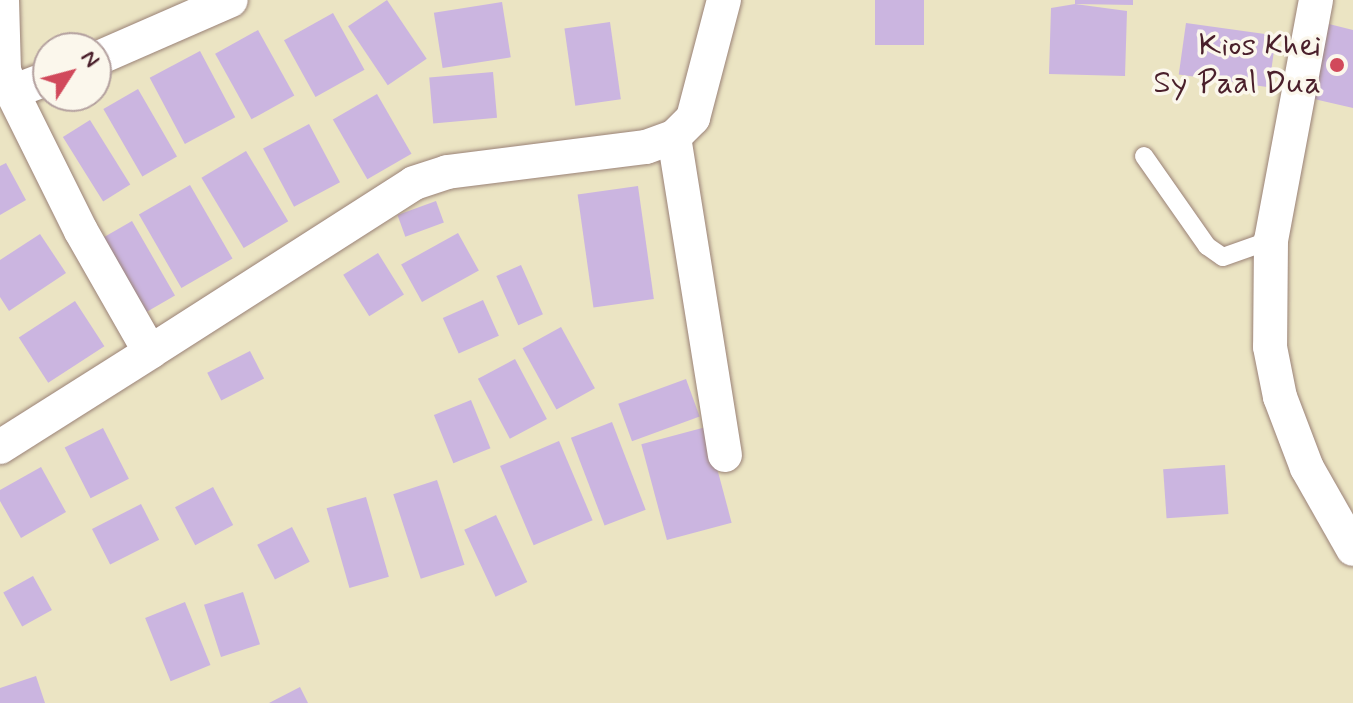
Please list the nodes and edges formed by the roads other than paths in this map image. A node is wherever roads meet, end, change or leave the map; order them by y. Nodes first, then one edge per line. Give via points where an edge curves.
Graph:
1 (2, 0) edge
2 (231, 0) edge
3 (724, 0) edge
4 (1316, 0) edge
5 (112, 52) edge
6 (32, 84) edge
7 (12, 92) junction
8 (674, 137) junction
9 (1144, 156) dead end
10 (1271, 240) junction
11 (150, 352) junction
12 (0, 447) edge
13 (725, 455) dead end
14 (1353, 549) edge

1 - 7 street via 4,70
2 - 5 street
3 - 8 street via 693,118
4 - 10 street
6 - 7 street
7 - 11 street via 88,245
8 - 11 street via 646,147 447,172 414,183
8 - 13 street
9 - 10 lane via 1207,246 1223,257
10 - 14 street via 1270,347 1280,397 1307,468
11 - 12 street

